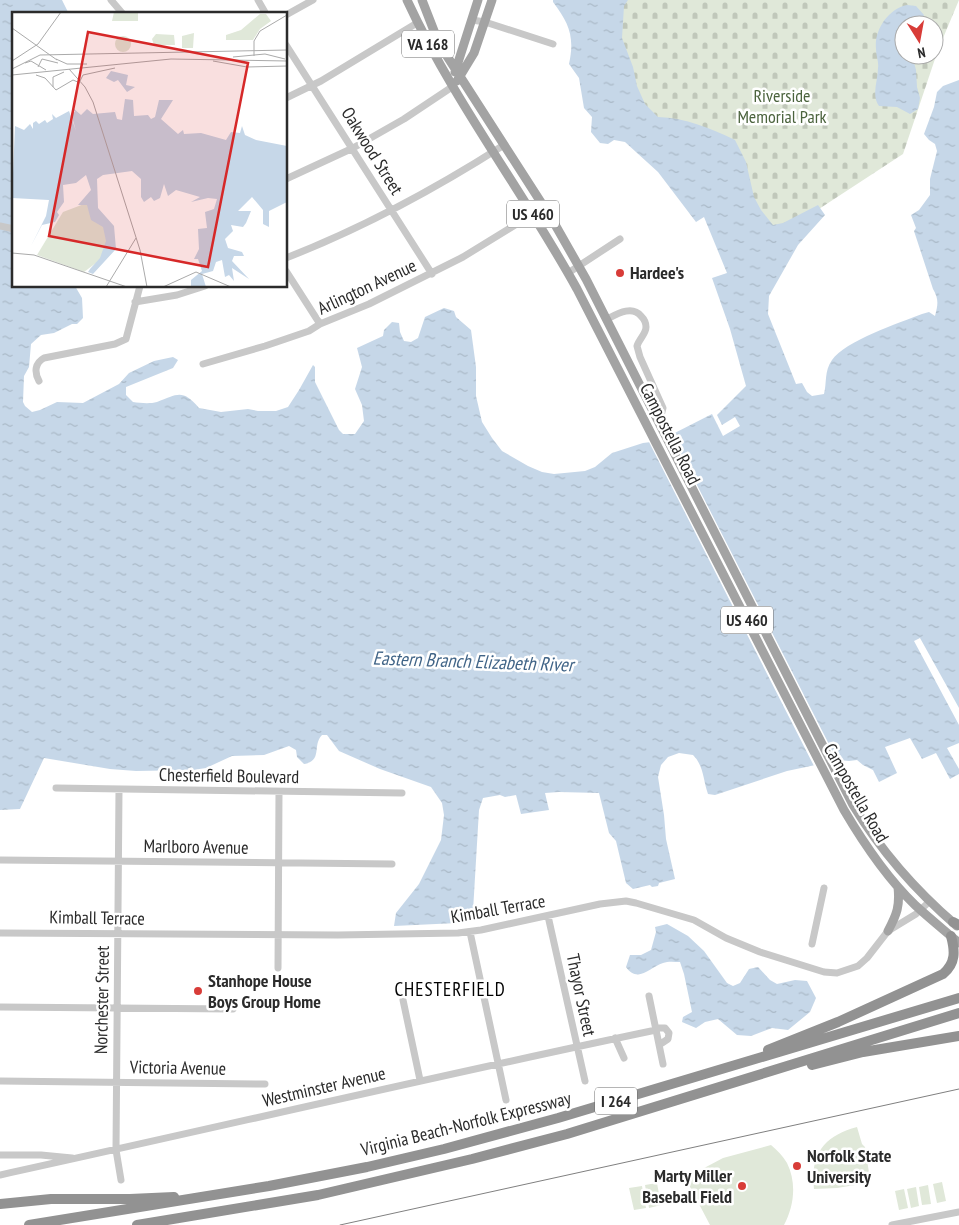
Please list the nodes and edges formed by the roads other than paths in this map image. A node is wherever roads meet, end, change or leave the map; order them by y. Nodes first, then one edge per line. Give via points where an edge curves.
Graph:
1 (111, 0) edge
2 (258, 0) edge
3 (313, 0) edge
4 (406, 0) edge
5 (422, 0) edge
6 (478, 0) edge
7 (492, 0) edge
8 (121, 12) edge
9 (265, 12) edge
10 (288, 13) edge
11 (472, 20) junction
12 (485, 22) junction
13 (417, 23) junction
14 (553, 44) dead end
15 (288, 48) edge
16 (458, 74) junction
17 (313, 85) junction
18 (452, 87) junction
19 (288, 97) edge
20 (504, 145) junction
21 (353, 148) junction
22 (493, 152) junction
23 (288, 177) edge
24 (392, 210) junction
25 (533, 214) junction
26 (620, 239) dead end
27 (288, 257) edge
28 (579, 266) junction
29 (568, 273) junction
30 (288, 274) edge
31 (432, 274) junction
32 (139, 288) edge
33 (199, 288) edge
34 (135, 302) junction
35 (607, 319) junction
36 (320, 324) junction
37 (203, 364) dead end
38 (39, 380) dead end
39 (661, 416) dead end
40 (56, 788) dead end
41 (118, 790) junction
42 (279, 792) junction
43 (402, 793) dead end
44 (0, 860) edge
45 (118, 861) junction
46 (279, 863) junction
47 (392, 864) dead end
48 (898, 886) junction
49 (824, 888) dead end
50 (930, 901) junction
51 (921, 910) junction
52 (548, 916) junction
53 (957, 925) edge
54 (888, 931) junction
55 (0, 932) edge
56 (470, 932) junction
57 (118, 934) junction
58 (278, 935) junction
59 (955, 939) edge
60 (812, 944) dead end
61 (278, 968) dead end
62 (649, 996) dead end
63 (959, 998) edge
64 (403, 1000) dead end
65 (0, 1007) edge
66 (117, 1008) junction
67 (233, 1009) dead end
68 (959, 1013) edge
69 (656, 1030) junction
70 (959, 1036) edge
71 (616, 1038) junction
72 (659, 1042) junction
73 (577, 1046) junction
74 (624, 1058) dead end
75 (498, 1063) junction
76 (663, 1064) dead end
77 (728, 1067) junction
78 (420, 1080) junction
79 (0, 1081) edge
80 (585, 1081) dead end
81 (116, 1082) junction
82 (265, 1084) dead end
83 (716, 1087) junction
84 (506, 1100) dead end
85 (116, 1150) junction
86 (0, 1155) edge
87 (77, 1158) junction
88 (0, 1175) edge
89 (121, 1180) dead end
90 (205, 1197) junction
91 (0, 1204) edge
92 (959, 1212) edge
93 (205, 1214) junction
94 (29, 1225) edge
95 (137, 1225) edge
96 (168, 1225) edge
97 (892, 1225) edge

1 - 8 street
2 - 9 street
3 - 10 street
4 - 13 main road, Campostella Road / VA 168
5 - 16 main road, Campostella Road / VA 168 via 440,45
6 - 11 main road
7 - 12 main road
11 - 12 street
11 - 16 main road
12 - 14 street
12 - 16 main road via 474,53
13 - 17 street
13 - 18 main road, Campostella Road / VA 168
15 - 17 street, Oakwood Street
16 - 18 main road
16 - 20 main road, Campostella Road / US 460
17 - 19 street
17 - 21 street, Oakwood Street
18 - 21 street
18 - 22 main road, Campostella Road / US 460
20 - 22 street
20 - 28 main road, Campostella Road / US 460
21 - 23 street
21 - 24 street, Oakwood Street
22 - 24 street
22 - 25 main road, Campostella Road / US 460
24 - 27 street
24 - 31 street, Oakwood Street
25 - 29 main road, Campostella Road / US 460
25 - 31 street, Arlington Avenue
26 - 28 street
28 - 29 street
28 - 35 main road, Campostella Road / US 460
29 - 48 main road, Campostella Road / US 460 via 844,810 879,864
30 - 36 street
31 - 36 street, Arlington Avenue
32 - 34 street
33 - 34 street
34 - 38 street via 128,336 123,341 48,356 40,360 36,370
35 - 39 street via 632,311 645,320 646,329 637,346 663,408
35 - 50 main road, Campostella Road / US 460 via 853,804 872,836
36 - 37 street, Arlington Avenue via 309,332
40 - 41 street, Chesterfield Boulevard
41 - 42 street, Chesterfield Boulevard
41 - 45 street, Norchester Street
42 - 43 street, Chesterfield Boulevard
42 - 46 street
44 - 45 street, Marlboro Avenue
45 - 46 street, Marlboro Avenue
45 - 57 street, Norchester Street
46 - 47 street, Marlboro Avenue
46 - 58 street
48 - 51 main road, US 460
48 - 54 main road via 899,907
49 - 60 street
50 - 51 street, Kimball Terrace
50 - 53 main road, US 460
51 - 54 street, Kimball Terrace
51 - 59 main road, US 460
52 - 54 street, Kimball Terrace via 613,902 636,903 694,920 740,945 824,972 837,973 858,966 868,958
52 - 56 street, Kimball Terrace
52 - 73 street, Thayor Street
55 - 57 street, Kimball Terrace
56 - 58 street, Kimball Terrace
56 - 75 street
57 - 58 street, Kimball Terrace
57 - 66 street, Norchester Street
58 - 61 street
59 - 77 highway via 954,959 943,974
62 - 69 street
63 - 77 highway, Virginia Beach-Norfolk Expressway / I 264
64 - 78 street
65 - 66 street
66 - 67 street
66 - 81 street, Norchester Street
68 - 83 highway, Virginia Beach-Norfolk Expressway / I 264
69 - 71 street, Westminster Avenue
69 - 72 street
69 - 72 street via 662,1027 669,1033 668,1040
70 - 83 highway via 863,1052 784,1074
71 - 73 street, Westminster Avenue
71 - 74 street
72 - 76 street
73 - 75 street, Westminster Avenue
73 - 80 street, Thayor Street
75 - 78 street, Westminster Avenue
75 - 84 street
77 - 90 highway, Virginia Beach-Norfolk Expressway / I 264 via 444,1149 328,1175
78 - 85 street, Westminster Avenue
79 - 81 street, Victoria Avenue
81 - 82 street, Victoria Avenue
81 - 85 street, Norchester Street
83 - 93 highway, Virginia Beach-Norfolk Expressway / I 264 via 558,1136 433,1169 318,1195
85 - 87 street, Westminster Avenue
85 - 89 street, Norchester Street
86 - 87 street
87 - 88 street, Westminster Avenue
90 - 91 highway via 50,1199
90 - 94 highway, Virginia Beach-Norfolk Expressway / I 264
92 - 97 street
93 - 95 highway, Virginia Beach-Norfolk Expressway / I 264
93 - 96 highway

